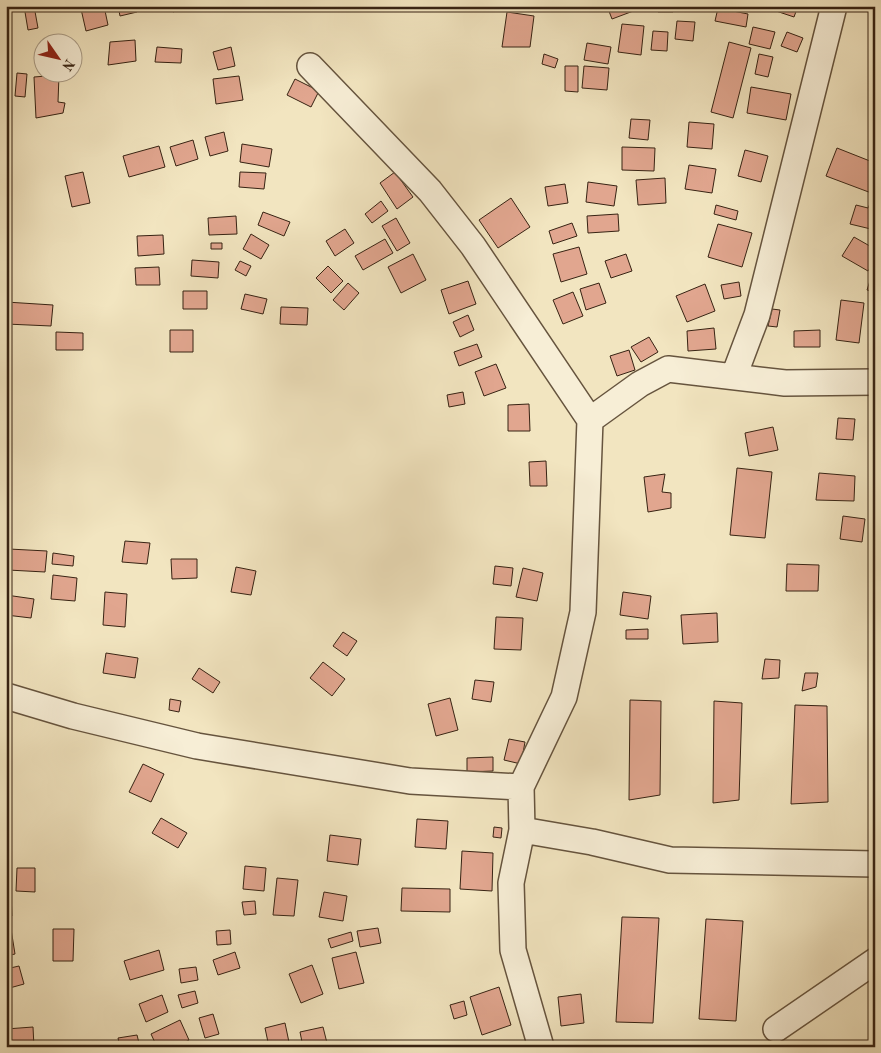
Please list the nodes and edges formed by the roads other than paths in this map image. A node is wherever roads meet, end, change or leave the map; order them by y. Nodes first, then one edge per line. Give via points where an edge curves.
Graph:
1 (834, 6) edge
2 (310, 66) dead end
3 (734, 376) junction
4 (875, 382) edge
5 (590, 420) junction
6 (6, 696) edge
7 (521, 787) junction
8 (522, 830) junction
9 (875, 864) edge
10 (875, 961) edge
11 (776, 1029) dead end
12 (541, 1047) edge

1 - 3 street via 756,315
2 - 5 street via 430,191 472,246
3 - 4 street via 785,383
3 - 5 street via 668,369 640,384
5 - 7 street via 583,612 564,697
6 - 7 street via 196,746 410,781
7 - 8 street
8 - 9 street via 670,860
8 - 12 street via 512,883 513,950
10 - 11 street

